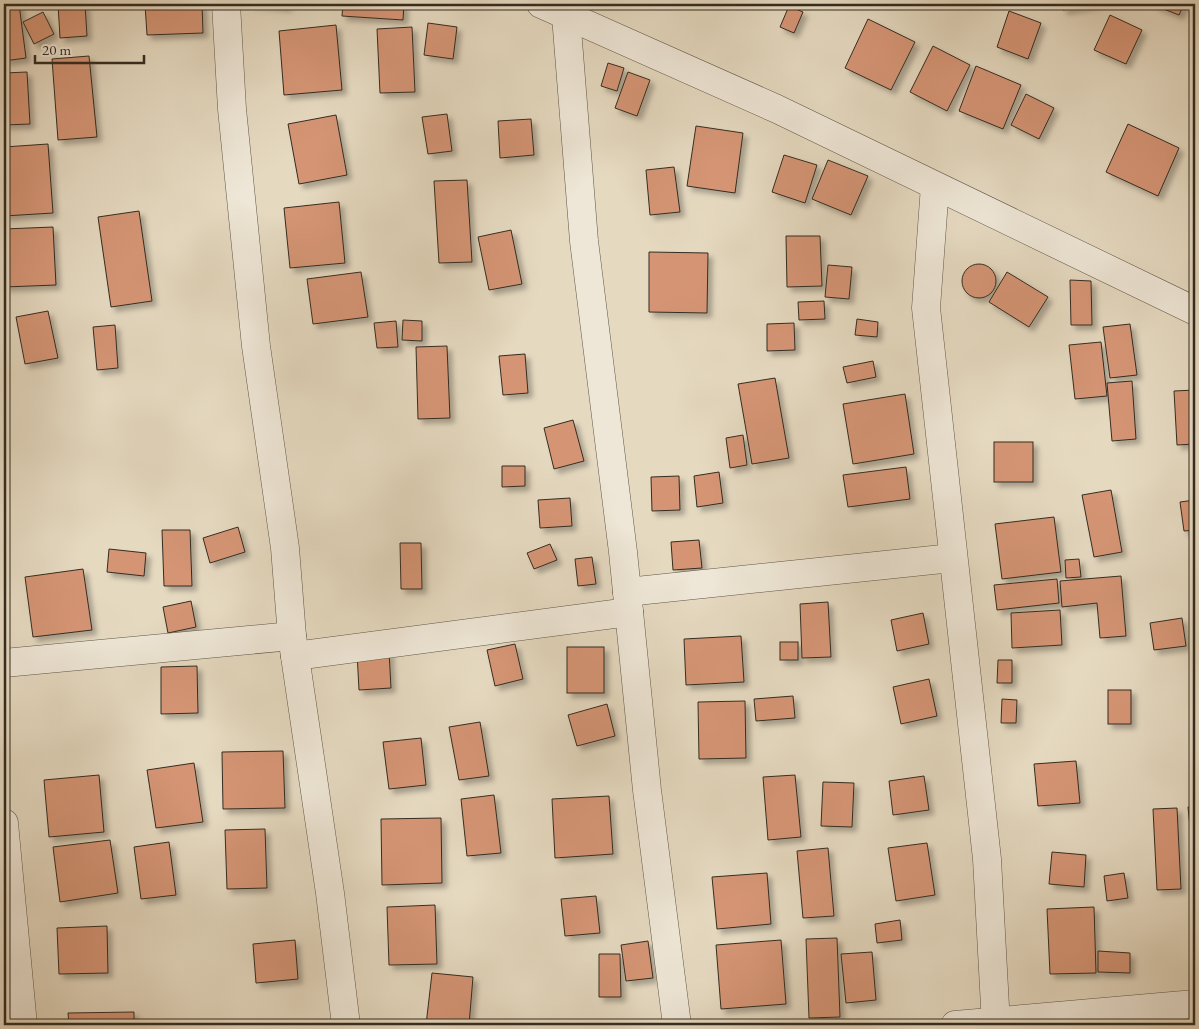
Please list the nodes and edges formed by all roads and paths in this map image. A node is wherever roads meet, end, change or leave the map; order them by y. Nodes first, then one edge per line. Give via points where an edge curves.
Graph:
1 (226, 4) edge
2 (541, 4) edge
3 (566, 16) junction
4 (935, 186) junction
5 (1195, 311) edge
6 (952, 558) junction
7 (628, 602) junction
8 (293, 646) junction
9 (4, 663) edge
10 (4, 823) edge
11 (1195, 1004) edge
12 (996, 1023) edge
13 (23, 1025) edge
14 (346, 1025) edge
15 (677, 1025) edge
16 (955, 1025) edge

1 - 8 street via 232,109 256,346 285,548
2 - 3 street
3 - 4 street via 777,109
3 - 7 street via 584,241
4 - 5 street
4 - 6 street via 926,308
6 - 7 street
6 - 12 street via 987,860
7 - 8 street
7 - 15 street via 647,790
8 - 9 street
8 - 14 street
10 - 13 street
11 - 12 street
12 - 16 street

